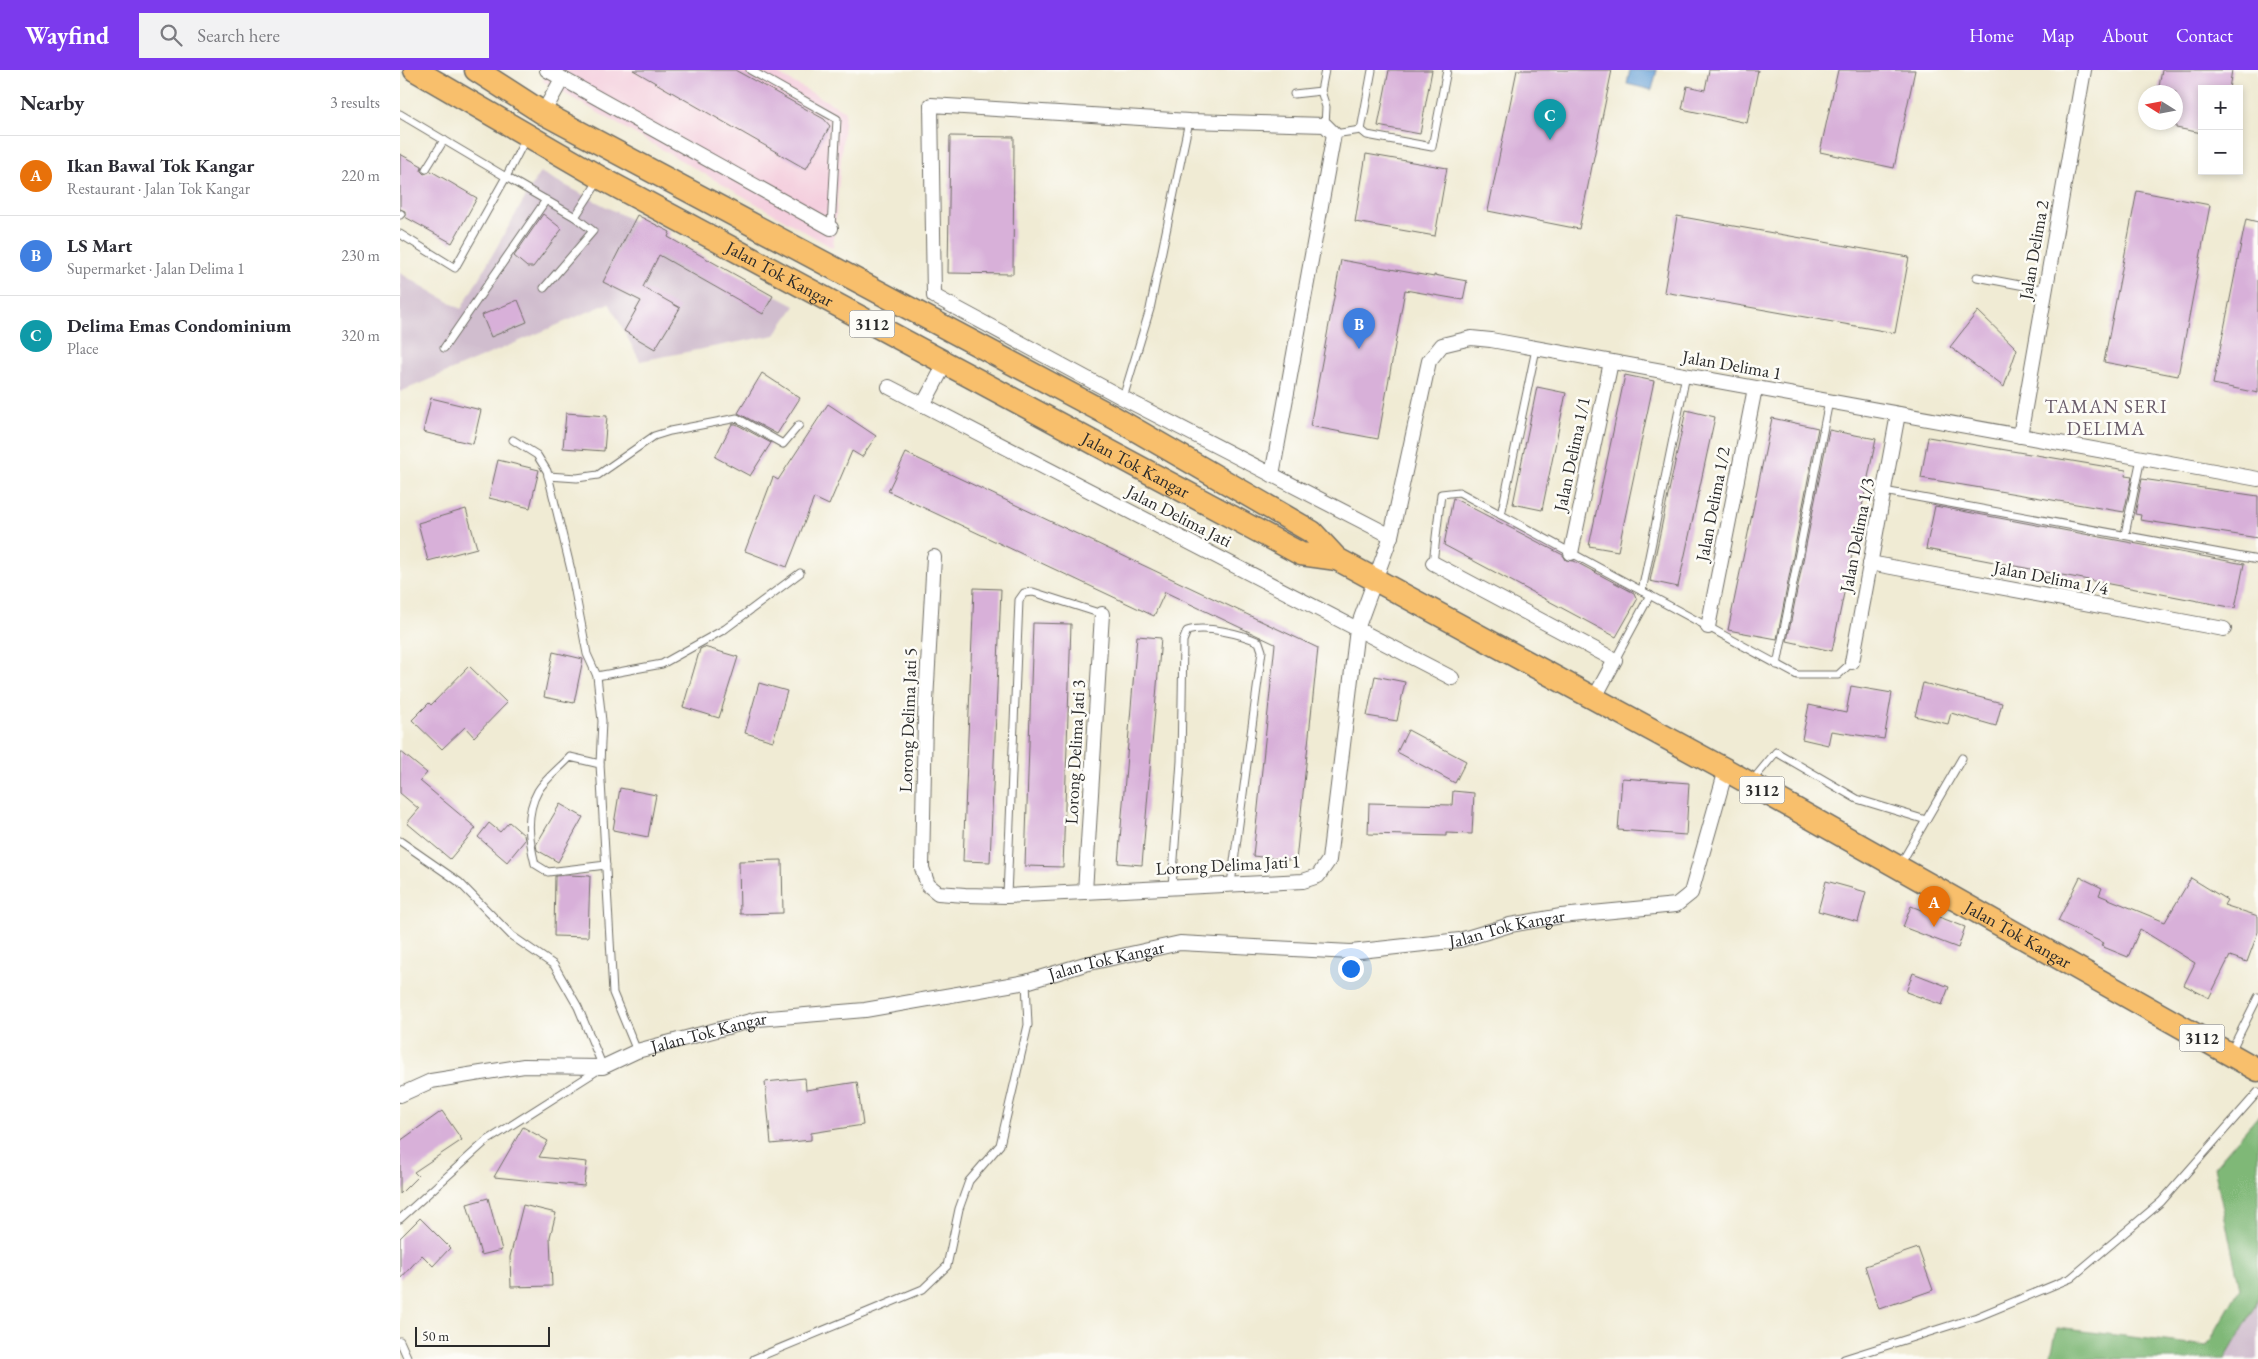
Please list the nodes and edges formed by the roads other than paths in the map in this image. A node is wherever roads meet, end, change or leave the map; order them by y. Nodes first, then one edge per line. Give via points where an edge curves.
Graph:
1 (415, 70) edge
2 (476, 70) edge
3 (750, 70) edge
4 (1325, 70) edge
5 (1372, 70) edge
6 (1447, 70) edge
7 (2084, 70) edge
8 (554, 73) edge
9 (1321, 91) junction
10 (1294, 94) dead end
11 (543, 113) junction
12 (400, 114) edge
13 (1189, 121) junction
14 (1330, 129) junction
15 (1361, 130) junction
16 (527, 136) junction
17 (444, 140) junction
18 (426, 168) dead end
19 (506, 177) junction
20 (601, 178) junction
21 (546, 200) junction
22 (575, 217) junction
23 (831, 228) joint
24 (400, 234) edge
25 (1977, 277) dead end
26 (544, 288) dead end
27 (2046, 290) junction
28 (444, 348) dead end
29 (1536, 348) junction
30 (1611, 362) junction
31 (945, 364) junction
32 (1686, 375) junction
33 (889, 387) dead end
34 (1755, 388) junction
35 (1829, 401) junction
36 (923, 405) junction
37 (1119, 408) junction
38 (1898, 414) junction
39 (799, 425) dead end
40 (2020, 436) junction
41 (513, 440) dead end
42 (2141, 458) junction
43 (1272, 475) junction
44 (548, 476) junction
45 (2258, 479) edge
46 (1884, 490) junction
47 (1501, 515) junction
48 (2125, 534) junction
49 (1391, 536) junction
50 (1571, 553) junction
51 (934, 557) dead end
52 (1337, 559) junction
53 (2258, 560) edge
54 (1433, 563) joint
55 (1870, 563) junction
56 (800, 573) dead end
57 (1376, 580) junction
58 (1642, 591) junction
59 (1650, 595) junction
60 (1102, 614) joint
61 (1708, 627) junction
62 (1357, 629) junction
63 (2224, 629) dead end
64 (1614, 660) junction
65 (1852, 662) joint
66 (1777, 664) junction
67 (597, 676) junction
68 (1452, 678) dead end
69 (1595, 697) junction
70 (1962, 758) dead end
71 (600, 764) junction
72 (1726, 770) junction
73 (1750, 784) junction
74 (1926, 820) junction
75 (400, 841) edge
76 (606, 865) junction
77 (1898, 867) junction
78 (1231, 884) junction
79 (928, 885) joint
80 (1172, 887) junction
81 (1085, 892) junction
82 (1007, 896) junction
83 (1026, 982) junction
84 (2258, 997) edge
85 (638, 1051) junction
86 (2230, 1054) junction
87 (603, 1067) junction
88 (2258, 1070) edge
89 (2258, 1092) edge
90 (400, 1095) edge
91 (400, 1219) edge
92 (400, 1341) edge
93 (408, 1359) edge
94 (754, 1359) edge
95 (1844, 1359) edge

1 - 16 main road, Jalan Tok Kangar / 3112
2 - 11 main road, Jalan Tok Kangar / 3112
3 - 23 lane via 836,120
4 - 9 lane
5 - 15 lane
6 - 15 lane via 1432,148 1367,135
7 - 27 street, Jalan Delima 2
8 - 11 street
8 - 23 street
9 - 10 lane
9 - 14 lane
11 - 37 main road, Jalan Tok Kangar / 3112
12 - 17 lane
13 - 14 street
13 - 37 lane via 1150,309
13 - 37 street via 931,105 934,296
14 - 15 lane
14 - 43 street
16 - 19 lane
16 - 20 main road, Jalan Tok Kangar / 3112
17 - 18 lane
17 - 19 lane
19 - 21 lane
19 - 24 lane via 455,268
20 - 22 lane
20 - 31 main road, Jalan Tok Kangar / 3112
21 - 22 lane
21 - 28 lane
22 - 26 lane via 593,230
25 - 27 lane
27 - 40 street, Jalan Delima 2
29 - 30 street, Jalan Delima 1
29 - 47 lane
29 - 49 street, Jalan Delima 1 via 1471,338 1442,345 1429,361
30 - 32 street, Jalan Delima 1
30 - 50 street, Jalan Delima 1/1
31 - 36 street
31 - 52 main road, Jalan Tok Kangar / 3112 via 1301,554
32 - 34 street, Jalan Delima 1
32 - 58 lane
33 - 36 street, Jalan Delima Jati
34 - 35 street, Jalan Delima 1
34 - 61 street, Jalan Delima 1/2
35 - 38 street, Jalan Delima 1
35 - 66 lane
36 - 62 street, Jalan Delima Jati
37 - 43 street
37 - 52 main road, Jalan Tok Kangar / 3112 via 1312,532
38 - 40 street, Jalan Delima 1
38 - 46 street, Jalan Delima 1/3
39 - 44 lane via 783,444 737,418 670,431 654,436 598,475 577,478
40 - 42 street, Jalan Delima 1
41 - 44 lane via 537,455
42 - 45 street, Jalan Delima 1
42 - 48 lane
43 - 49 street
44 - 67 lane via 587,654
46 - 48 lane
46 - 55 street, Jalan Delima 1/3
47 - 50 lane
47 - 54 lane via 1459,492 1442,494
48 - 53 lane
49 - 57 street, Jalan Delima 1
50 - 58 lane
51 - 79 street, Lorong Delima Jati 5 via 925,719 922,858
52 - 57 main road, Jalan Tok Kangar / 3112
54 - 64 street
55 - 63 street, Jalan Delima 1/4
55 - 65 street, Jalan Delima 1/3
56 - 67 lane via 725,629 662,664
57 - 62 street, Lorong Delima Jati 1
57 - 69 main road, Jalan Tok Kangar / 3112
58 - 59 lane
59 - 61 lane
59 - 64 lane
60 - 81 street, Lorong Delima Jati 3
60 - 82 lane via 1033,592 1024,593 1019,600
61 - 66 lane
62 - 68 street, Jalan Delima Jati
62 - 78 street, Lorong Delima Jati 1 via 1329,860 1318,876 1304,882
64 - 69 street
65 - 66 lane via 1838,675 1797,675
67 - 71 lane via 602,721
69 - 72 main road, Jalan Tok Kangar / 3112
70 - 74 lane
71 - 76 lane
71 - 76 lane via 570,757 538,791 529,814 530,842 535,864 548,872
72 - 73 main road, Jalan Tok Kangar / 3112
72 - 83 street, Jalan Tok Kangar via 1691,893 1676,905 1561,916 1510,925 1460,940 1351,952 1180,942 1085,964
73 - 74 lane via 1776,752 1857,799
73 - 77 main road, Jalan Tok Kangar / 3112
74 - 77 lane
75 - 87 lane via 459,882 512,936 554,965 578,1006
76 - 85 lane via 614,992
77 - 86 main road, Jalan Tok Kangar / 3112
78 - 80 street, Lorong Delima Jati 1
78 - 80 lane via 1262,651 1259,642 1250,638 1198,628 1187,631 1183,641 1181,761
79 - 82 street, Lorong Delima Jati 1 via 938,892
80 - 81 street, Lorong Delima Jati 1
81 - 82 street, Lorong Delima Jati 1
83 - 85 street, Jalan Tok Kangar via 865,1010 758,1019
83 - 94 lane via 1028,1025 1000,1145 969,1181 959,1209 947,1266 923,1289
84 - 86 lane
85 - 87 street, Jalan Tok Kangar
86 - 88 main road, Jalan Tok Kangar / 3112
87 - 90 street, Jalan Tok Kangar via 524,1066 431,1081
87 - 91 lane via 485,1142
89 - 95 lane via 2161,1202 2071,1278 1977,1317
92 - 93 lane

